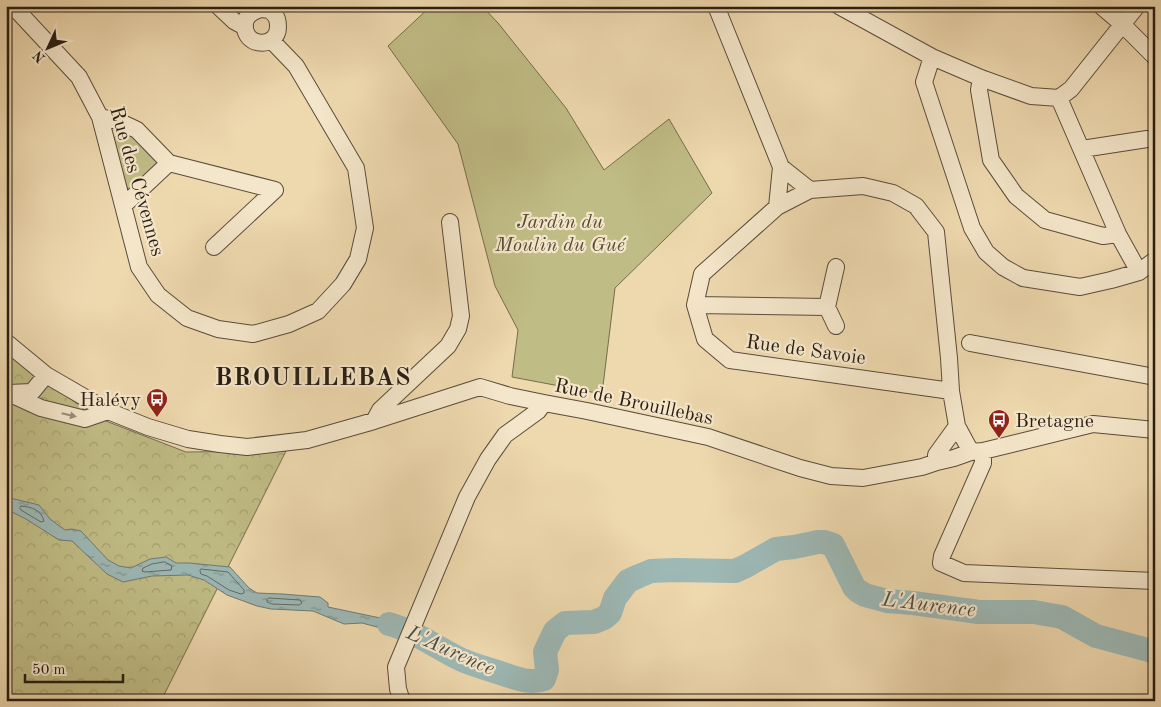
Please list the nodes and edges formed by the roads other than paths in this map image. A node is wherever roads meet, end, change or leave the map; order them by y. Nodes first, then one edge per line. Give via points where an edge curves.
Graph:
1 (13, 6) edge
2 (218, 6) edge
3 (716, 6) edge
4 (839, 6) edge
5 (1101, 6) edge
6 (1137, 6) edge
7 (270, 8) edge
8 (1122, 24) junction
9 (245, 27) junction
10 (271, 40) junction
11 (932, 57) junction
12 (1155, 57) edge
13 (981, 78) junction
14 (1060, 98) junction
15 (100, 117) junction
16 (1148, 139) dead end
17 (1082, 149) junction
18 (170, 163) junction
19 (781, 167) junction
20 (810, 190) junction
21 (124, 206) junction
22 (777, 207) junction
23 (450, 222) dead end
24 (1118, 234) junction
25 (214, 247) dead end
26 (1155, 260) edge
27 (836, 267) dead end
28 (1139, 272) junction
29 (695, 305) junction
30 (827, 307) junction
31 (836, 326) dead end
32 (6, 342) edge
33 (970, 343) dead end
34 (46, 375) junction
35 (1155, 377) edge
36 (62, 384) junction
37 (951, 391) junction
38 (7, 393) edge
39 (544, 403) junction
40 (38, 407) junction
41 (108, 411) junction
42 (374, 421) junction
43 (957, 426) junction
44 (1154, 428) edge
45 (977, 451) junction
46 (937, 462) junction
47 (1155, 581) edge
48 (402, 701) edge

1 - 15 street, Rue des Cévennes via 79,77
2 - 9 street
3 - 19 street
4 - 11 street
5 - 8 street
6 - 8 street
7 - 9 street via 251,12
7 - 10 street via 278,19 278,32
8 - 12 street
8 - 14 street via 1071,89
9 - 10 street via 251,40 261,44
10 - 21 street, Rue des Cévennes via 296,66 356,168 365,228 358,259 343,284 318,311 289,324 253,334 218,329 187,318 158,295 139,267
11 - 13 street
11 - 28 street via 924,82 972,228 986,252 1023,278 1080,287
13 - 14 street via 1031,96
13 - 24 street via 978,90 991,160 1016,196 1045,220 1103,236
14 - 17 street
15 - 18 street via 137,130
15 - 21 street, Rue des Cévennes
16 - 17 street
17 - 24 street
18 - 21 street
18 - 25 street via 275,190
19 - 20 street
19 - 22 street
20 - 22 street, Rue de Savoie
20 - 37 street via 863,186 893,193 916,206 936,232
22 - 29 street, Rue de Savoie via 702,274
23 - 42 street via 461,316 458,329 448,346 380,410
24 - 28 street
26 - 28 street
27 - 30 street
29 - 30 street
29 - 37 street, Rue de Savoie via 705,339 730,360
30 - 31 street
32 - 34 street, Rue de Brouillebas
33 - 35 street
34 - 36 street, Rue de Brouillebas
34 - 38 street via 32,392
36 - 40 street via 55,396
36 - 41 street, Rue de Brouillebas
37 - 43 street
38 - 40 street
39 - 42 street, Rue de Brouillebas via 480,387
39 - 46 street, Rue de Brouillebas via 708,437 831,476 863,478
39 - 48 street via 505,435 467,497 396,667
40 -> 41 street via 85,419
41 - 42 street, Rue de Brouillebas via 148,428 188,439 247,446 307,440
43 - 45 street
43 - 46 street via 936,455
44 - 45 street, Rue de Brouillebas via 1093,424
45 - 46 street, Rue de Brouillebas
45 - 47 street via 982,463 941,563 964,573

